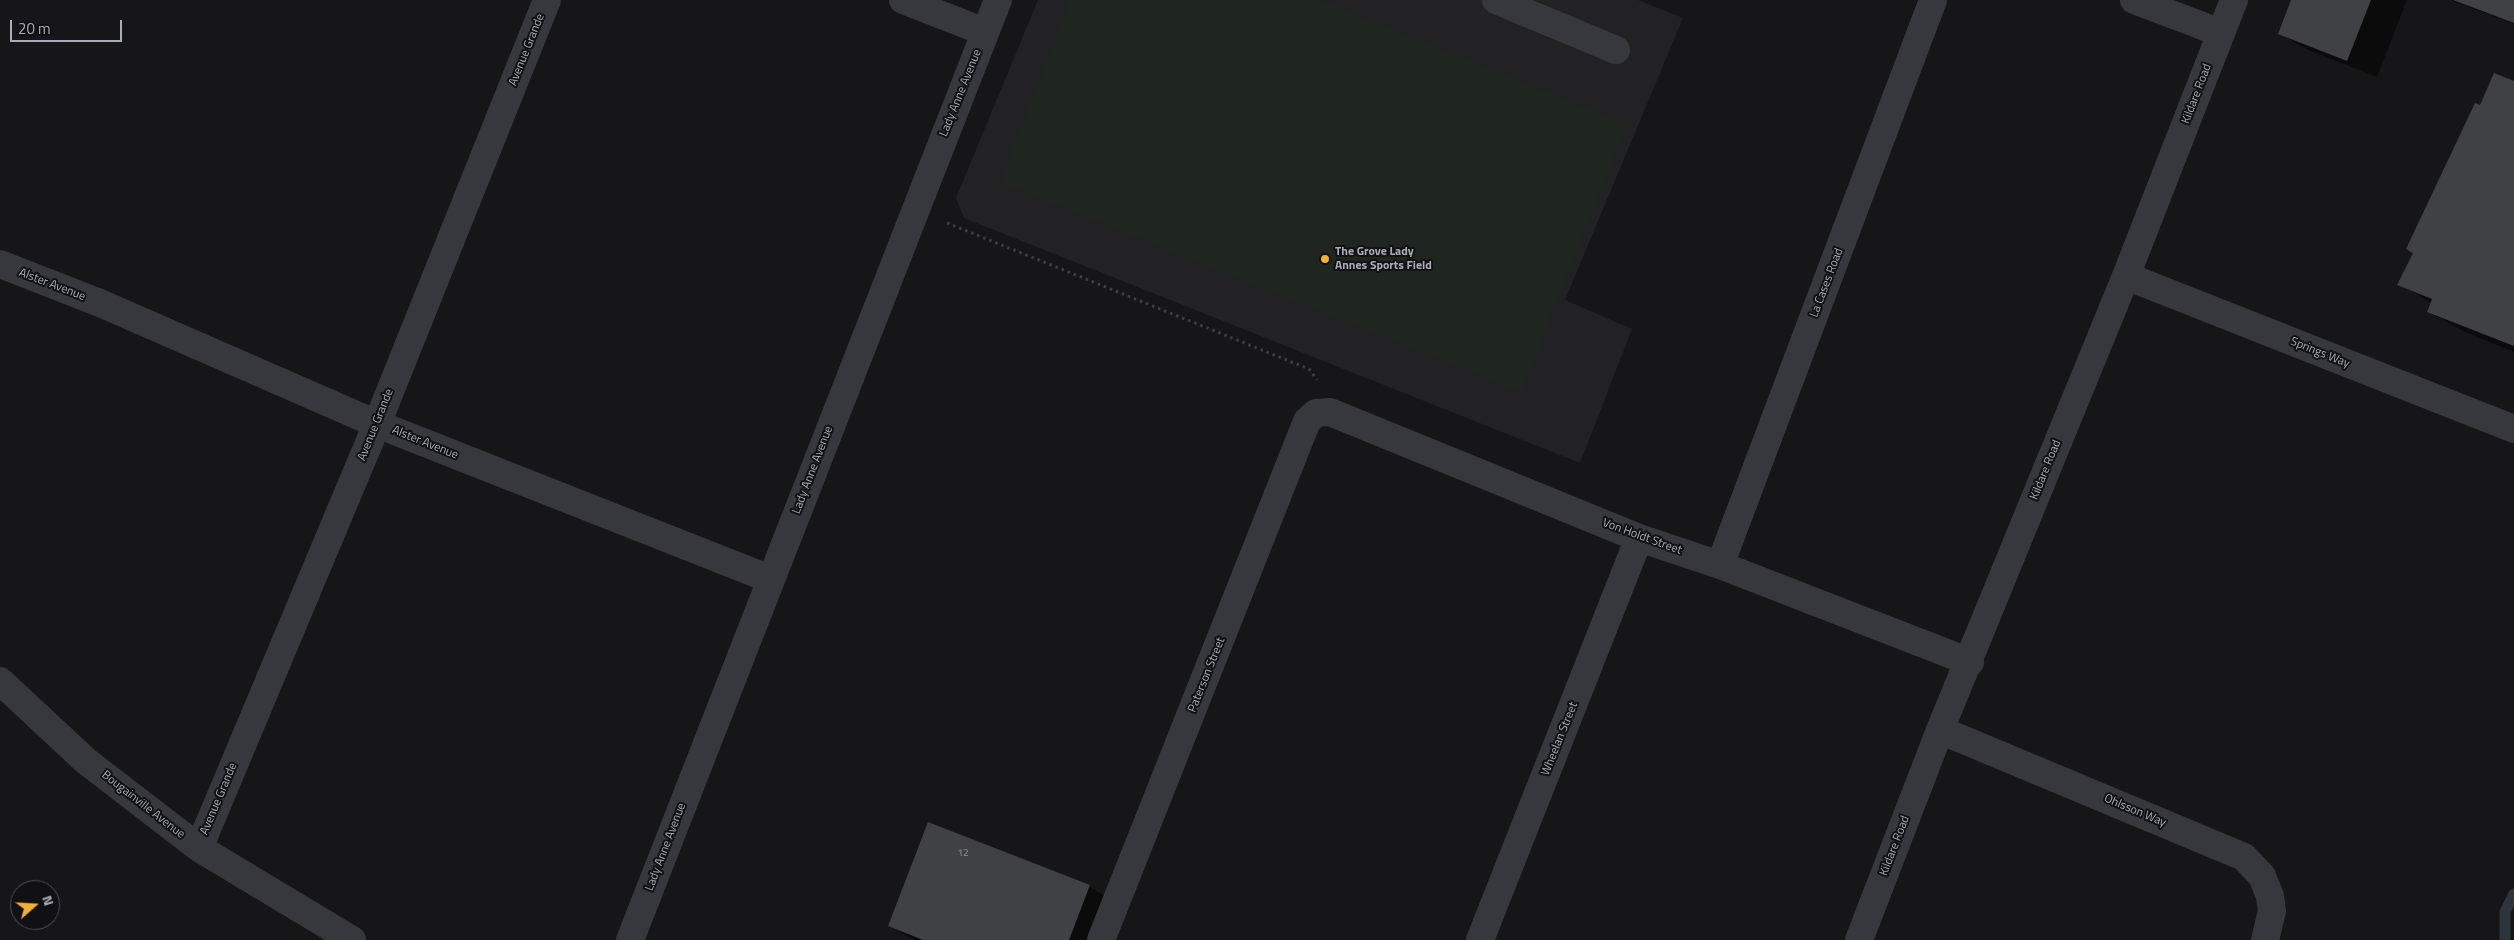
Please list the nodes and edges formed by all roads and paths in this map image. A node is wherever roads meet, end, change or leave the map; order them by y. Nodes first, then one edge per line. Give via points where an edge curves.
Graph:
1 (547, 0) edge
2 (902, 0) edge
3 (998, 0) edge
4 (1496, 0) edge
5 (1933, 0) edge
6 (2134, 0) edge
7 (2234, 0) edge
8 (985, 32) junction
9 (2221, 33) junction
10 (1616, 50) dead end
11 (915, 210) junction
12 (0, 264) edge
13 (2126, 276) junction
14 (1316, 413) junction
15 (377, 424) junction
16 (2514, 429) edge
17 (1640, 538) junction
18 (1720, 565) junction
19 (770, 579) junction
20 (1970, 662) junction
21 (0, 681) edge
22 (1940, 730) junction
23 (199, 848) junction
24 (352, 940) edge
25 (630, 940) edge
26 (1101, 940) edge
27 (1480, 940) edge
28 (1859, 940) edge
29 (2265, 940) edge

1 - 15 street, Avenue Grande
2 - 8 street
3 - 8 street, Lady Anne Avenue
4 - 10 street
5 - 18 street, La Cases Road
6 - 9 street
7 - 9 street, Kildare Road
8 - 11 street, Lady Anne Avenue
9 - 13 street, Kildare Road
11 - 14 path via 1309,369 1318,380
11 - 19 street, Lady Anne Avenue
12 - 15 street, Alster Avenue via 100,303
13 - 16 street, Springs Way
13 - 20 street, Kildare Road
14 - 17 street, Von Holdt Street via 1330,412
14 - 26 street, Paterson Street via 1307,421
15 - 19 street, Alster Avenue
15 - 23 street, Avenue Grande
17 - 18 street, Von Holdt Street
17 - 27 street, Wheelan Street
18 - 20 street, Von Holdt Street
19 - 25 street, Lady Anne Avenue
20 - 22 street, Kildare Road
21 - 23 street, Bougainville Avenue via 86,761
22 - 28 street, Kildare Road
22 - 29 street, Ohlsson Way via 2244,857 2262,876 2270,896 2272,911
23 - 24 street, Bougainville Avenue

